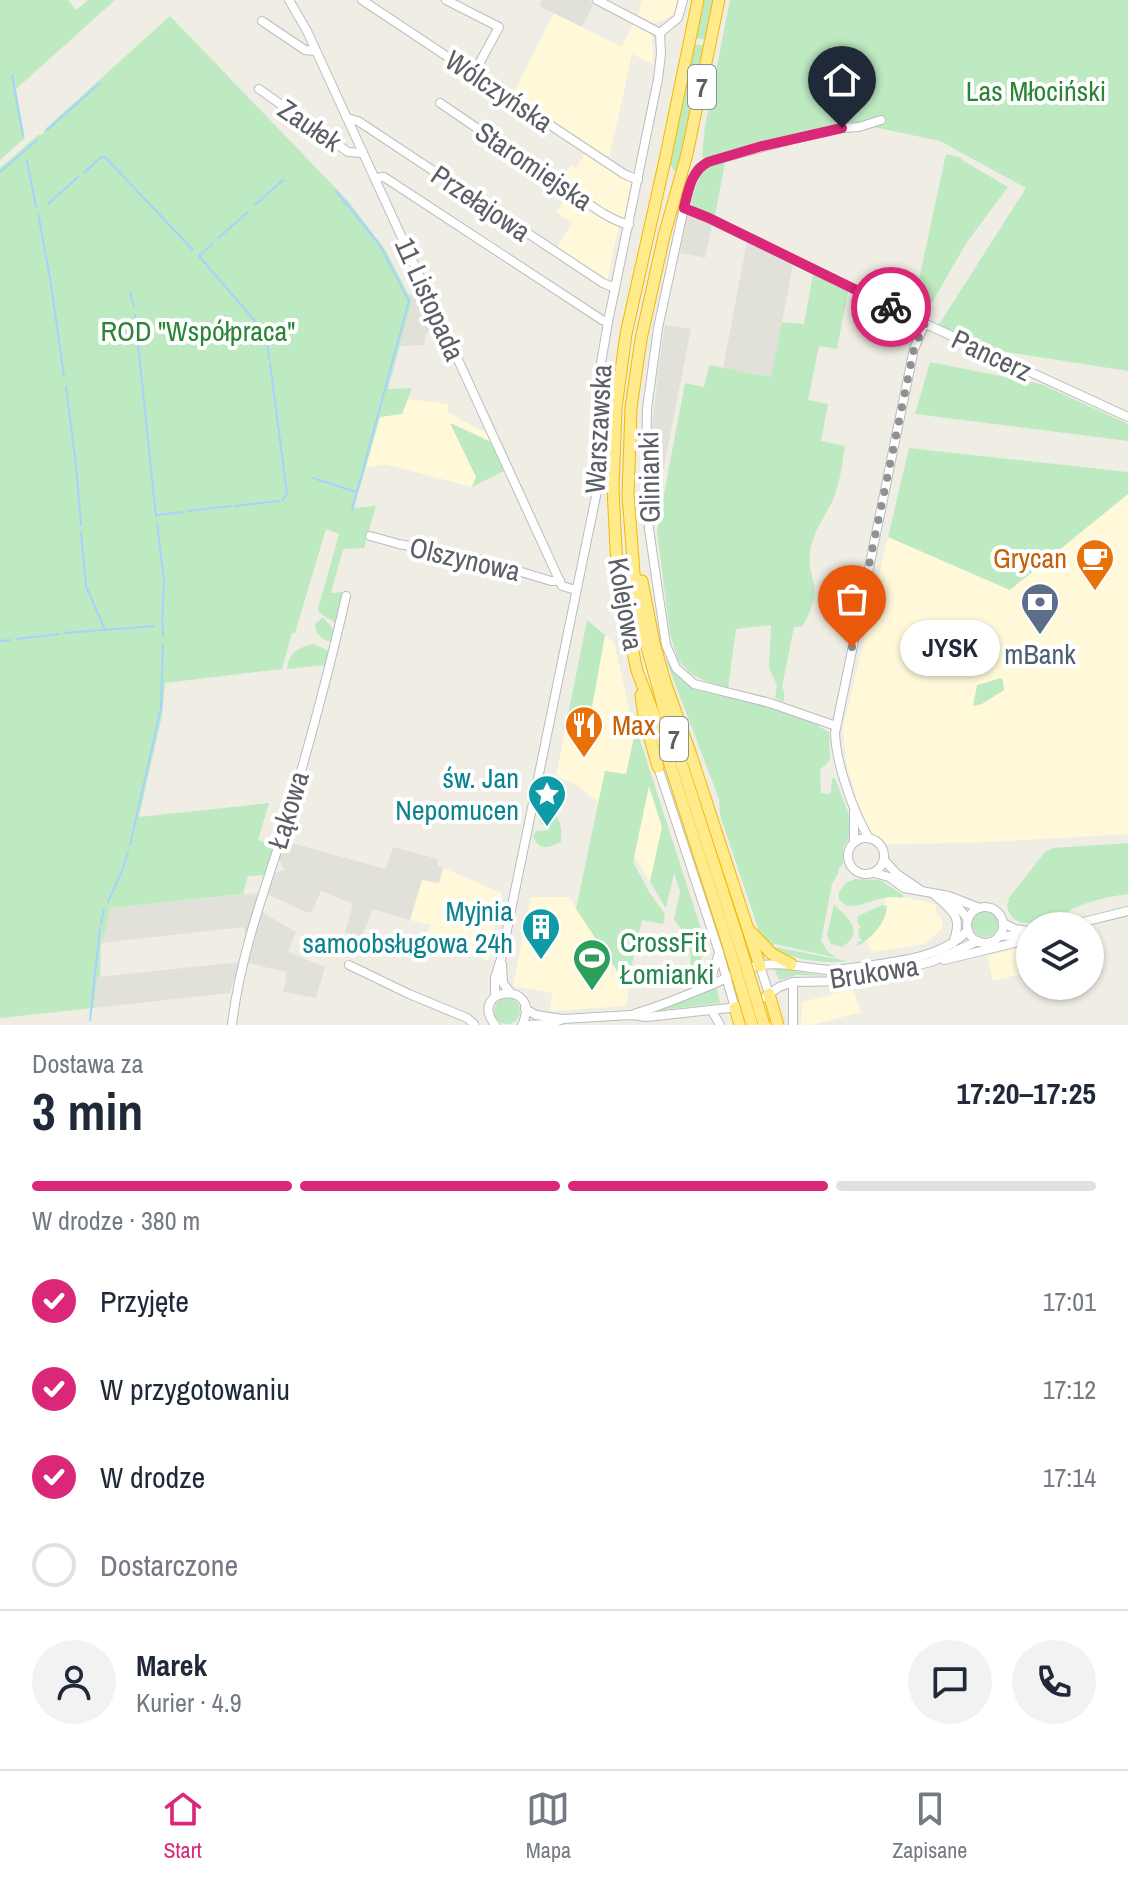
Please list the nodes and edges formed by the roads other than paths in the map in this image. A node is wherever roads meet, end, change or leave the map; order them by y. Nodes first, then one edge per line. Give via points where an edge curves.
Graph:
1 (289, 0) edge
2 (362, 0) edge
3 (446, 0) edge
4 (597, 0) edge
5 (683, 0) edge
6 (698, 0) edge
7 (719, 0) edge
8 (262, 21) dead end
9 (660, 33) junction
10 (315, 51) junction
11 (473, 75) junction
12 (259, 89) dead end
13 (440, 103) dead end
14 (347, 118) junction
15 (881, 120) dead end
16 (363, 153) junction
17 (375, 178) junction
18 (638, 180) junction
19 (684, 208) junction
20 (629, 225) junction
21 (615, 288) junction
22 (608, 322) junction
23 (925, 323) junction
24 (1128, 417) edge
25 (630, 534) junction
26 (370, 536) dead end
27 (560, 581) junction
28 (576, 590) junction
29 (346, 596) dead end
30 (637, 671) junction
31 (836, 726) junction
32 (658, 767) joint
33 (854, 812) junction
34 (869, 838) junction
35 (854, 842) junction
36 (884, 860) junction
37 (873, 873) junction
38 (923, 892) junction
39 (935, 895) junction
40 (979, 908) junction
41 (1128, 911) edge
42 (1104, 917) edge
43 (968, 919) junction
44 (1003, 923) junction
45 (748, 928) junction
46 (1016, 929) edge
47 (968, 930) junction
48 (1016, 935) edge
49 (999, 936) junction
50 (733, 940) junction
51 (1016, 940) edge
52 (978, 941) junction
53 (953, 943) junction
54 (719, 952) junction
55 (501, 959) junction
56 (939, 960) junction
57 (791, 964) junction
58 (349, 965) dead end
59 (760, 966) junction
60 (727, 977) junction
61 (793, 982) junction
62 (704, 987) junction
63 (510, 992) junction
64 (769, 994) junction
65 (495, 997) junction
66 (735, 1008) junction
67 (525, 1009) junction
68 (712, 1011) junction
69 (631, 1015) junction
70 (563, 1019) junction
71 (492, 1022) edge
72 (473, 1024) edge
73 (232, 1025) edge
74 (524, 1025) edge
75 (720, 1025) edge
76 (740, 1025) edge
77 (752, 1025) edge
78 (764, 1025) edge
79 (778, 1025) edge
80 (793, 1025) edge

1 - 10 street, 11 Listopada
2 - 11 street, Wólczyńska
3 - 11 street via 499,27
4 - 9 street
5 - 9 street via 678,18
6 - 30 highway, Kolejowa / 7 via 617,398 616,550
7 - 25 highway, Kolejowa / 7 via 635,377 628,459
8 - 10 street via 305,50
9 - 18 street, Warszawska via 658,79
10 - 14 street, 11 Listopada
11 - 18 street, Wólczyńska
12 - 16 street, Zaułek via 348,152
13 - 20 street, Staromiejska
14 - 16 street, 11 Listopada
14 - 21 street, Przełajowa
15 - 19 street, Glinianki via 708,162 695,173
16 - 17 street, 11 Listopada
17 - 22 street via 384,177
17 - 27 street, 11 Listopada
18 - 20 street, Warszawska
19 - 23 street, Pancerz
19 - 31 street, Glinianki via 647,409 649,529 668,654 694,684
20 - 21 street, Warszawska
21 - 22 street, Warszawska
22 - 28 street, Warszawska via 598,386 599,481
23 - 24 street, Pancerz
23 - 31 street via 914,349
25 - 45 highway via 665,682
25 - 50 highway, Kolejowa / 7 via 654,675
26 - 27 street, Olszynowa
27 - 28 street
28 - 55 street, Warszawska
29 - 73 street, Łąkowa via 237,988
30 - 32 highway
30 - 50 highway, Kolejowa / 7
31 - 33 street via 837,753
32 - 54 street
33 - 34 street
33 - 35 street
34 - 35 street
34 - 36 street via 881,846
35 - 37 street via 848,851 850,864 859,873
36 - 37 street
36 - 38 street
37 - 38 street
38 - 39 street
39 - 40 street
39 - 43 street
39 - 53 street via 958,923
40 - 43 street
40 - 44 street via 993,909
41 - 42 street
43 - 47 street
44 - 46 street
44 - 49 street
45 - 57 highway via 772,954
45 - 59 highway
47 - 52 street
47 - 53 street, Brukowa
48 - 49 street
49 - 52 street
50 - 77 highway, Kolejowa / 7, bridge
50 - 78 highway, Kolejowa / 7, bridge
51 - 56 street
52 - 56 street, Brukowa
53 - 57 street, Brukowa via 929,954 835,970
54 - 60 street
54 - 62 street
55 - 63 street, Warszawska via 503,983
55 - 65 street, Warszawska
56 - 61 street, Brukowa via 851,981
57 - 59 street, Brukowa
58 - 72 street
59 - 60 street, Brukowa
59 - 64 street
60 - 62 street
60 - 66 street
61 - 64 street, Brukowa
61 - 80 street
62 - 69 street
63 - 65 street
63 - 67 street
64 - 66 street, Brukowa
64 - 79 highway
65 - 71 street, Warszawska via 489,1005
66 - 68 street
66 - 76 highway
67 - 70 street
67 - 74 street
68 - 69 street
68 - 75 street
69 - 70 street
70 - 74 street
71 - 72 street

